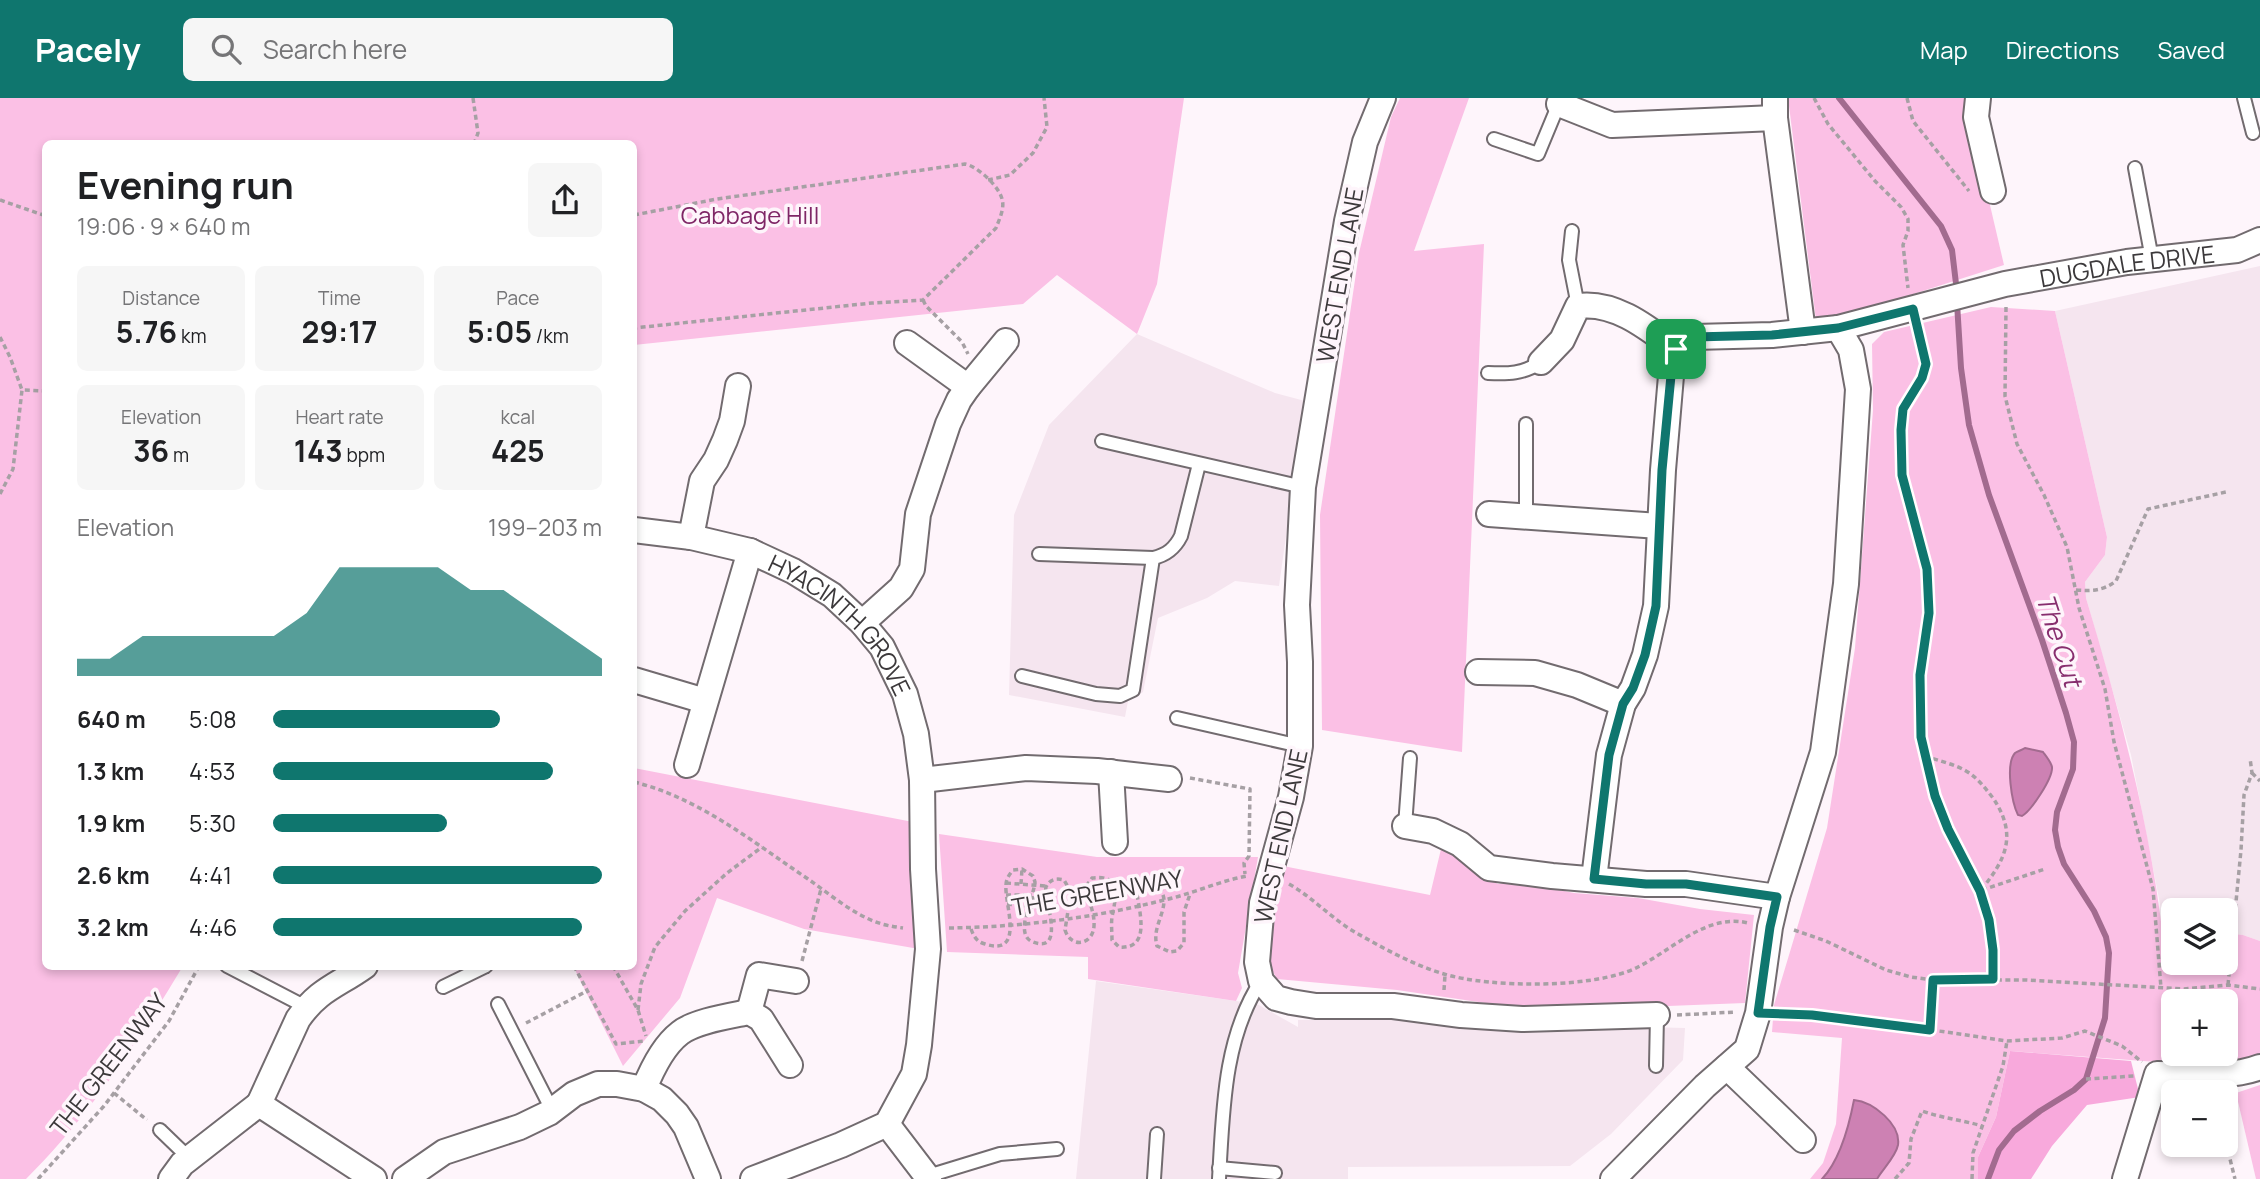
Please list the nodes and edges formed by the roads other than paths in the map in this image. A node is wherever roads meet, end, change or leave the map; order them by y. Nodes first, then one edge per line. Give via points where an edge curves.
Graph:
1 (1383, 98) edge
2 (1978, 98) edge
3 (2244, 98) edge
4 (1560, 101) edge
5 (1775, 108) edge
6 (2253, 133) dead end
7 (1494, 139) dead end
8 (2135, 169) dead end
9 (1984, 195) road end
10 (1572, 231) dead end
11 (2260, 240) edge
12 (2152, 260) junction
13 (1578, 306) junction
14 (1838, 328) junction
15 (1803, 332) junction
16 (1006, 341) dead end
17 (907, 343) dead end
18 (1676, 349) junction
19 (1541, 362) joint
20 (1488, 373) dead end
21 (973, 380) junction
22 (738, 386) dead end
23 (1526, 425) dead end
24 (1101, 441) dead end
25 (1199, 464) junction
26 (1303, 487) junction
27 (1489, 514) dead end
28 (1526, 517) junction
29 (1659, 526) junction
30 (637, 530) edge
31 (691, 537) junction
32 (750, 551) junction
33 (1039, 554) dead end
34 (1153, 558) junction
35 (862, 623) junction
36 (1478, 671) dead end
37 (1022, 676) dead end
38 (637, 681) edge
39 (705, 701) junction
40 (1623, 704) junction
41 (1177, 718) dead end
42 (1300, 746) junction
43 (1410, 758) dead end
44 (687, 765) dead end
45 (1111, 772) junction
46 (1169, 779) road end
47 (922, 780) junction
48 (1405, 826) joint
49 (1115, 842) dead end
50 (1594, 879) junction
51 (1777, 897) junction
52 (236, 970) edge
53 (358, 970) edge
54 (478, 970) edge
55 (796, 981) road end
56 (1261, 981) junction
57 (443, 987) dead end
58 (498, 1004) dead end
59 (306, 1007) junction
60 (749, 1012) junction
61 (1657, 1015) joint
62 (790, 1065) dead end
63 (1656, 1066) dead end
64 (2260, 1067) edge
65 (1727, 1068) junction
66 (644, 1089) junction
67 (259, 1104) junction
68 (552, 1110) junction
69 (887, 1124) junction
70 (160, 1130) road end
71 (1157, 1134) dead end
72 (1803, 1140) dead end
73 (1057, 1149) dead end
74 (189, 1158) junction
75 (1275, 1173) dead end
76 (1219, 1174) edge
77 (928, 1177) edge
78 (171, 1179) edge
79 (374, 1179) edge
80 (405, 1179) edge
81 (708, 1179) edge
82 (753, 1179) edge
83 (1154, 1179) edge
84 (1613, 1179) edge
85 (2125, 1179) edge

1 - 26 street, WEST END LANE via 1365,142 1347,221
2 - 9 street
3 - 6 lane
4 - 5 street via 1612,125
4 - 7 lane via 1538,154
5 - 15 street
8 - 12 lane
10 - 13 lane via 1569,260
11 - 12 street, DUGDALE DRIVE via 2237,250
12 - 14 street, DUGDALE DRIVE via 2088,269 1999,294
13 - 18 street via 1616,310
13 - 19 street via 1562,340
14 - 15 street, DUGDALE DRIVE
14 - 51 street via 1851,350 1858,389 1846,584 1823,752
15 - 18 street, DUGDALE DRIVE via 1694,337
16 - 21 street
17 - 21 street
18 - 29 street
19 - 20 lane via 1516,374
21 - 35 street via 948,424 918,514 912,569 901,589
22 - 31 street via 726,440 702,481
23 - 28 lane
24 - 25 lane
25 - 26 lane
25 - 34 lane via 1178,542 1166,555
26 - 42 street, WEST END LANE via 1297,605
27 - 28 street
28 - 29 street
29 - 40 street via 1656,606 1645,655
30 - 31 street, HYACINTH GROVE
31 - 32 street, HYACINTH GROVE
32 - 35 street, HYACINTH GROVE via 832,595
32 - 39 street
33 - 34 lane
34 - 37 lane via 1133,690 1120,696 1096,694
35 - 47 street, HYACINTH GROVE via 882,647 905,694
36 - 40 street via 1535,673
38 - 39 street
39 - 44 street
40 - 50 street via 1609,755
41 - 42 lane
42 - 56 street, WEST END LANE via 1262,904
43 - 48 lane
45 - 46 street
45 - 47 street via 1026,768
45 - 49 street
47 - 69 street, HYACINTH GROVE via 928,949 919,1045 914,1074
48 - 50 street via 1433,831 1489,868
50 - 51 street via 1686,884
51 - 65 street via 1758,1013 1746,1049
52 - 59 lane
53 - 59 street via 321,992
54 - 57 lane
55 - 60 street via 759,975
56 - 61 street via 1276,998 1316,1006 1393,1006 1522,1019
56 - 76 lane via 1248,1002 1226,1078
58 - 68 lane
59 - 67 street
60 - 62 street via 761,1018
60 - 66 street via 680,1032 655,1061
61 - 63 lane
64 - 85 street via 2207,1075 2157,1074
65 - 72 street
65 - 84 street
66 - 68 street via 598,1084
66 - 81 street via 662,1099 686,1127
67 - 74 street
67 - 79 street
68 - 80 street via 520,1127 444,1152
69 - 77 street
69 - 82 street
70 - 74 lane
71 - 83 lane
73 - 77 lane via 1000,1154
74 - 78 street
75 - 76 lane

